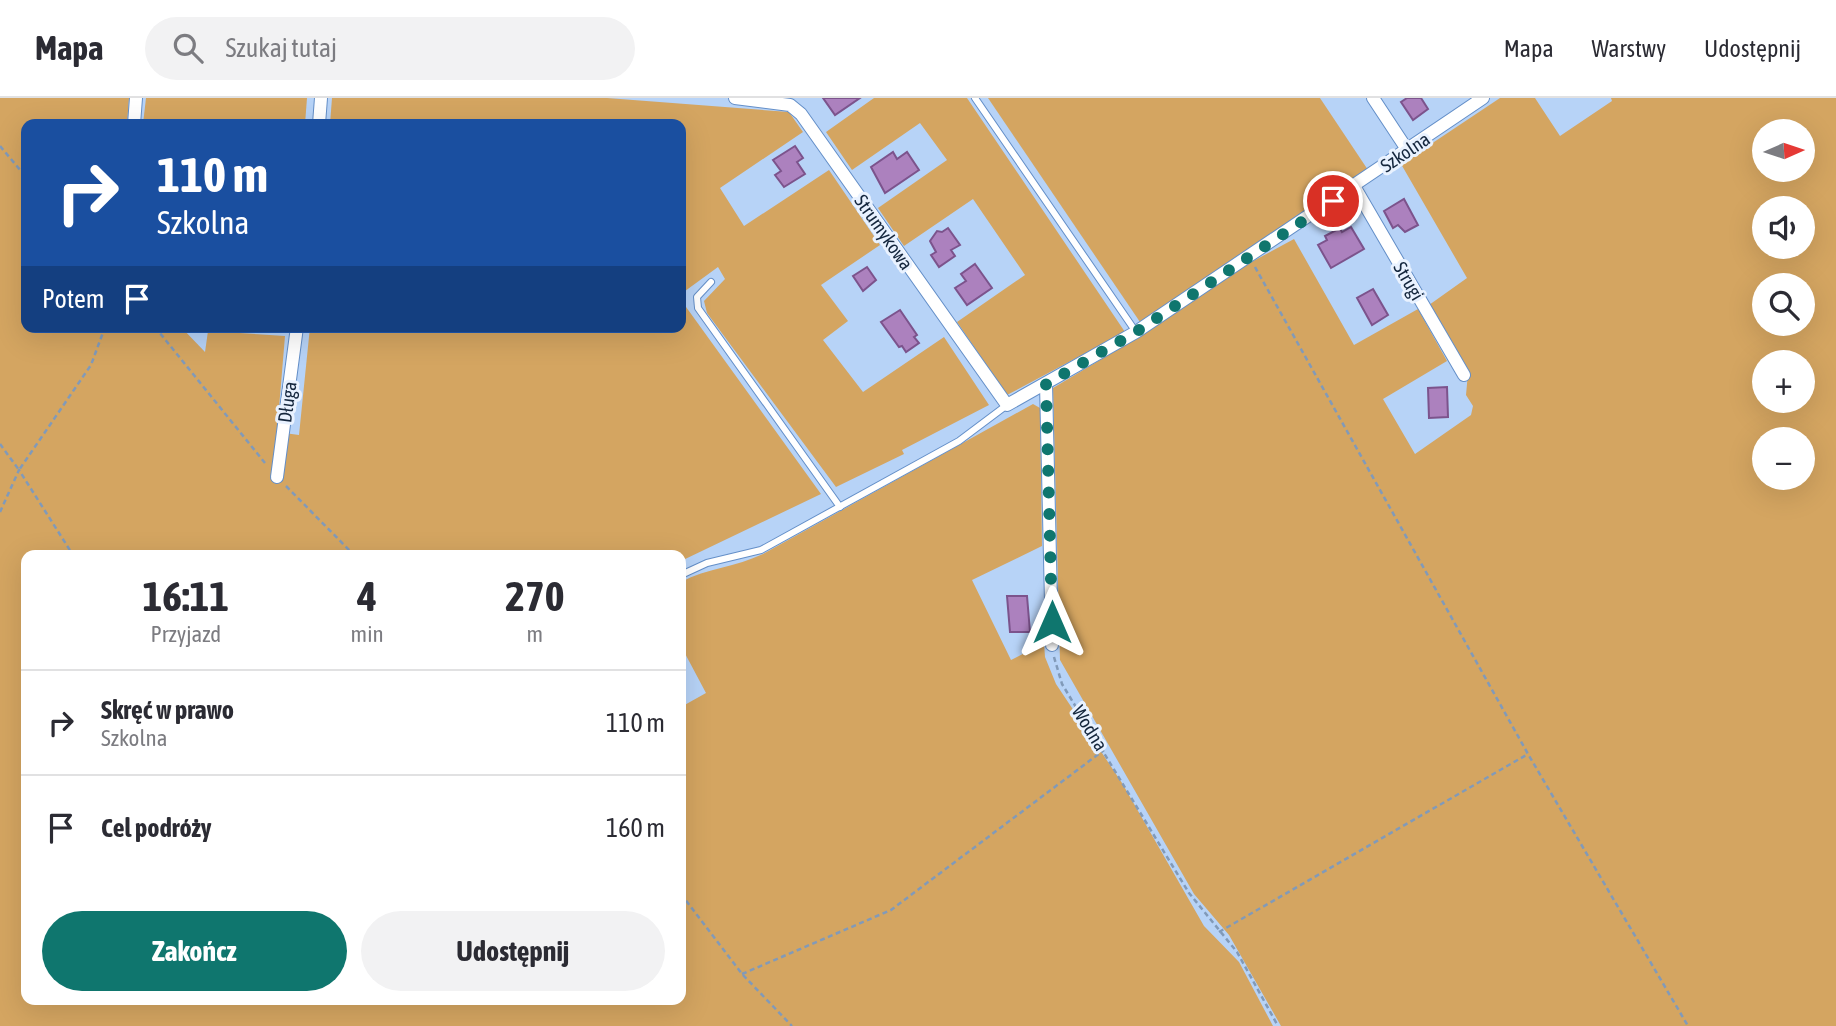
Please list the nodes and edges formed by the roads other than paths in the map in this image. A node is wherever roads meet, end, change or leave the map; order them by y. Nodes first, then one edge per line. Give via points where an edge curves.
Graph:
1 (136, 98) edge
2 (321, 98) edge
3 (736, 98) edge
4 (975, 98) edge
5 (1373, 98) edge
6 (1483, 98) edge
7 (134, 119) edge
8 (319, 119) edge
9 (1408, 150) junction
10 (1354, 187) junction
11 (711, 282) dead end
12 (1136, 332) junction
13 (296, 333) edge
14 (1464, 375) dead end
15 (1046, 384) junction
16 (1007, 405) junction
17 (277, 477) road end
18 (840, 507) junction
19 (686, 573) edge
20 (1052, 645) road end

1 - 7 street
2 - 8 street
3 - 16 street, Strumykowa via 790,105 801,114
4 - 12 lane
5 - 9 street
6 - 9 street, Szkolna
9 - 10 street, Szkolna
10 - 12 street, Szkolna
10 - 14 street, Strugi
11 - 18 lane via 697,297 698,308
12 - 15 street, Szkolna
13 - 17 street, Długa
15 - 16 street, Szkolna
15 - 20 street
16 - 18 lane via 960,441
18 - 19 lane via 761,550

